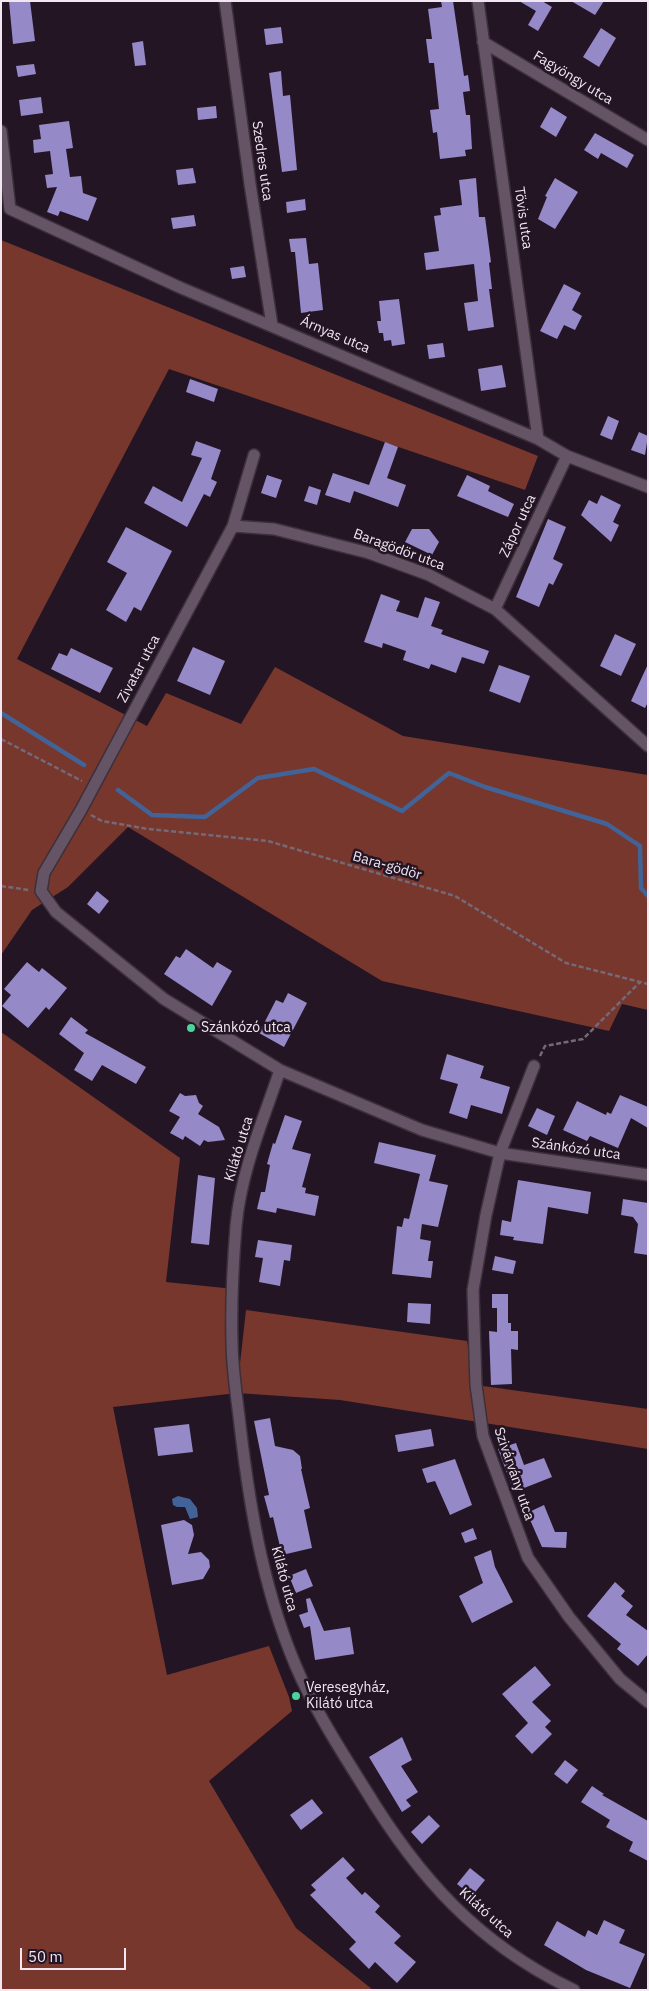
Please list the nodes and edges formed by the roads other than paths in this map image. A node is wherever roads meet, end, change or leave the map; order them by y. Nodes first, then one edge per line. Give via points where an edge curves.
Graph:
1 (225, 1) edge
2 (478, 1) edge
3 (483, 42) junction
4 (1, 130) edge
5 (648, 140) edge
6 (272, 325) junction
7 (538, 439) junction
8 (254, 455) dead end
9 (567, 456) junction
10 (648, 487) edge
11 (232, 526) junction
12 (495, 609) junction
13 (648, 746) edge
14 (41, 891) joint
15 (534, 1066) road end
16 (280, 1070) junction
17 (500, 1153) junction
18 (648, 1175) edge
19 (648, 1702) edge
20 (574, 1990) edge

1 - 6 street, Szedres utca
2 - 3 street, Tövis utca
3 - 5 street, Fagyöngy utca
3 - 7 street, Tövis utca
4 - 6 street, Árnyas utca via 10,210 179,287
6 - 7 street, Árnyas utca
7 - 9 street, Árnyas utca
8 - 11 street, Zivatar utca
9 - 10 street, Árnyas utca
9 - 12 street, Zápor utca
11 - 12 street, Baragödör utca via 274,529 369,553 429,575
11 - 14 street, Zivatar utca via 44,873
12 - 13 street, Baragödör utca
14 - 16 street, Szánkózó utca via 56,912 164,999
15 - 17 street
16 - 17 street, Szánkózó utca via 422,1130
16 - 20 street, Kilátó utca via 245,1171 236,1225 232,1343 247,1483 266,1578 302,1679 336,1744 381,1816 434,1885 475,1928 512,1956
17 - 18 street, Szánkózó utca
17 - 19 street, Szivárvány utca via 473,1290 476,1385 483,1436 528,1558 569,1617 620,1679

